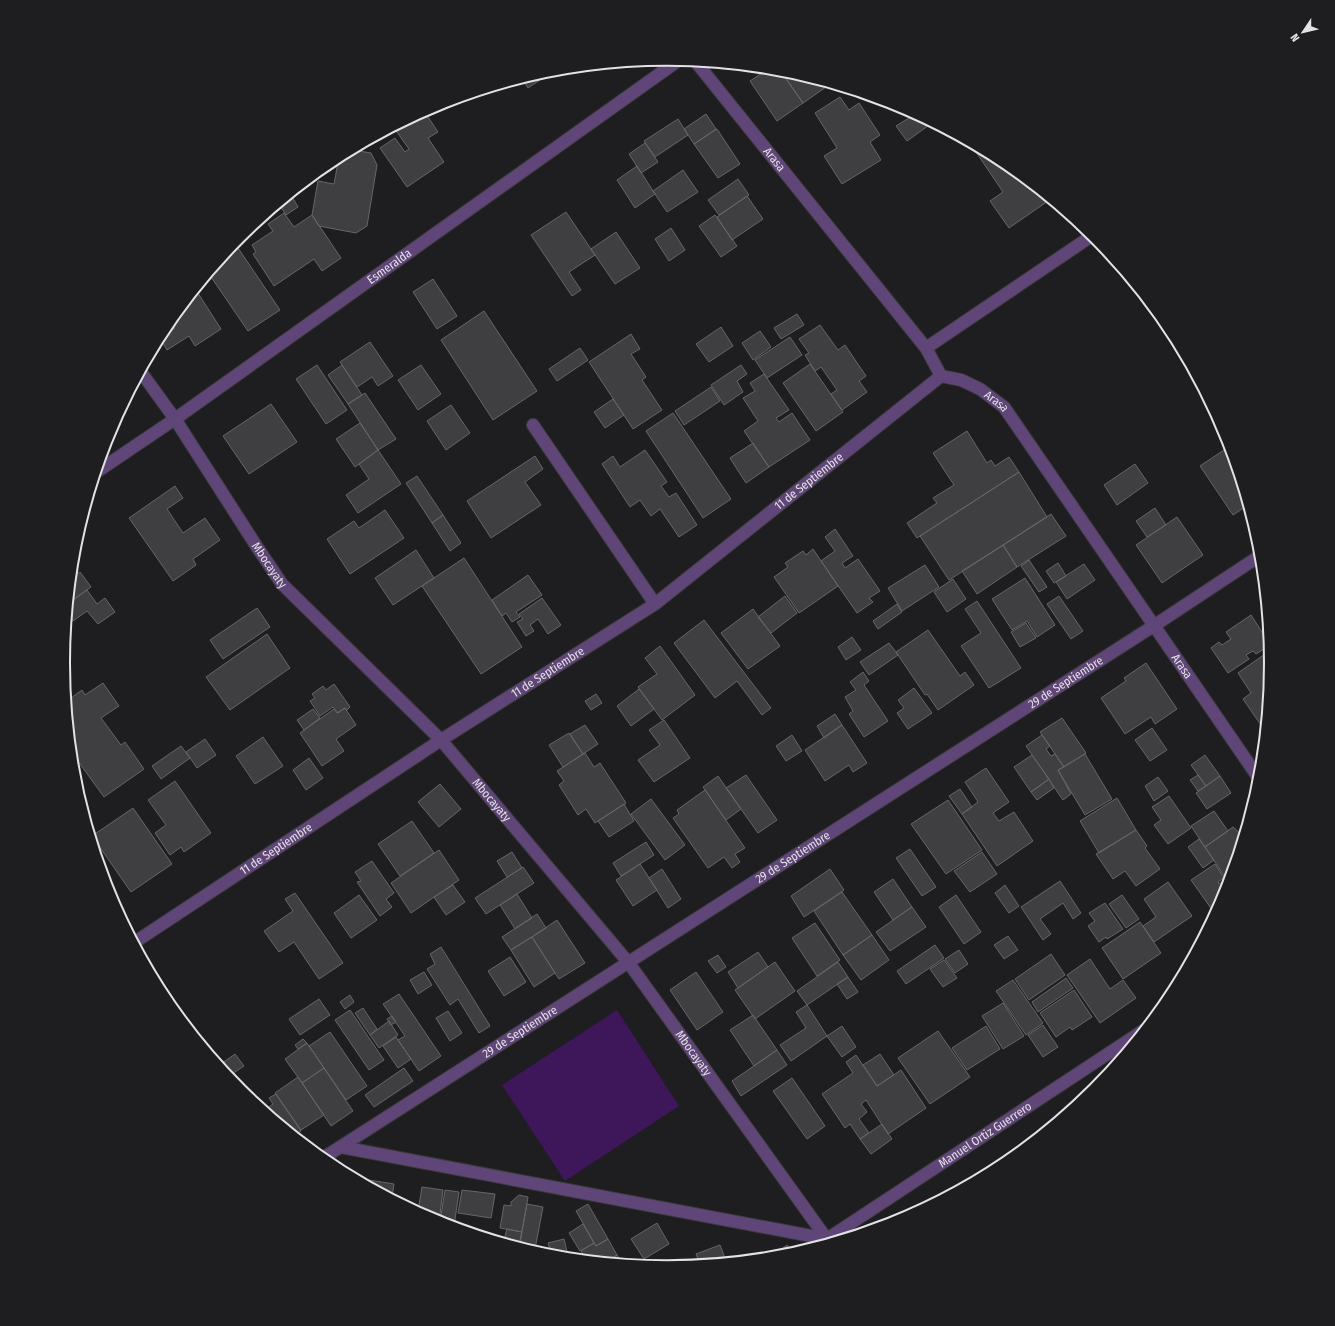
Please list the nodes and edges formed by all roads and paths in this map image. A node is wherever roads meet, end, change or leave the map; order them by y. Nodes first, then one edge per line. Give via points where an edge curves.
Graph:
1 (670, 66) edge
2 (700, 67) edge
3 (1088, 239) edge
4 (926, 348) junction
5 (144, 376) edge
6 (941, 376) junction
7 (175, 419) junction
8 (533, 425) dead end
9 (103, 467) edge
10 (1255, 559) edge
11 (656, 604) junction
12 (1155, 625) junction
13 (441, 740) junction
14 (1254, 771) edge
15 (139, 940) edge
16 (628, 962) junction
17 (1131, 1039) edge
18 (342, 1147) junction
19 (329, 1154) edge
20 (837, 1235) edge
21 (826, 1239) edge
22 (822, 1240) edge

1 - 7 street, Esmeralda
2 - 4 street, Arasa
3 - 4 street
4 - 6 street, Arasa
5 - 7 street, Mbocayaty
6 - 11 street, 11 de Septiembre
6 - 12 street, Arasa via 962,380 1004,406
7 - 9 street, Esmeralda
7 - 13 street, Mbocayaty via 282,584
8 - 11 street
10 - 12 street, 29 de Septiembre
11 - 13 street, 11 de Septiembre
12 - 14 street, Arasa
12 - 16 street, 29 de Septiembre
13 - 15 street, 11 de Septiembre
13 - 16 street, Mbocayaty
16 - 18 street, 29 de Septiembre
16 - 21 street, Mbocayaty
17 - 20 street, Manuel Ortiz Guerrero
18 - 19 street, 29 de Septiembre
18 - 22 street

